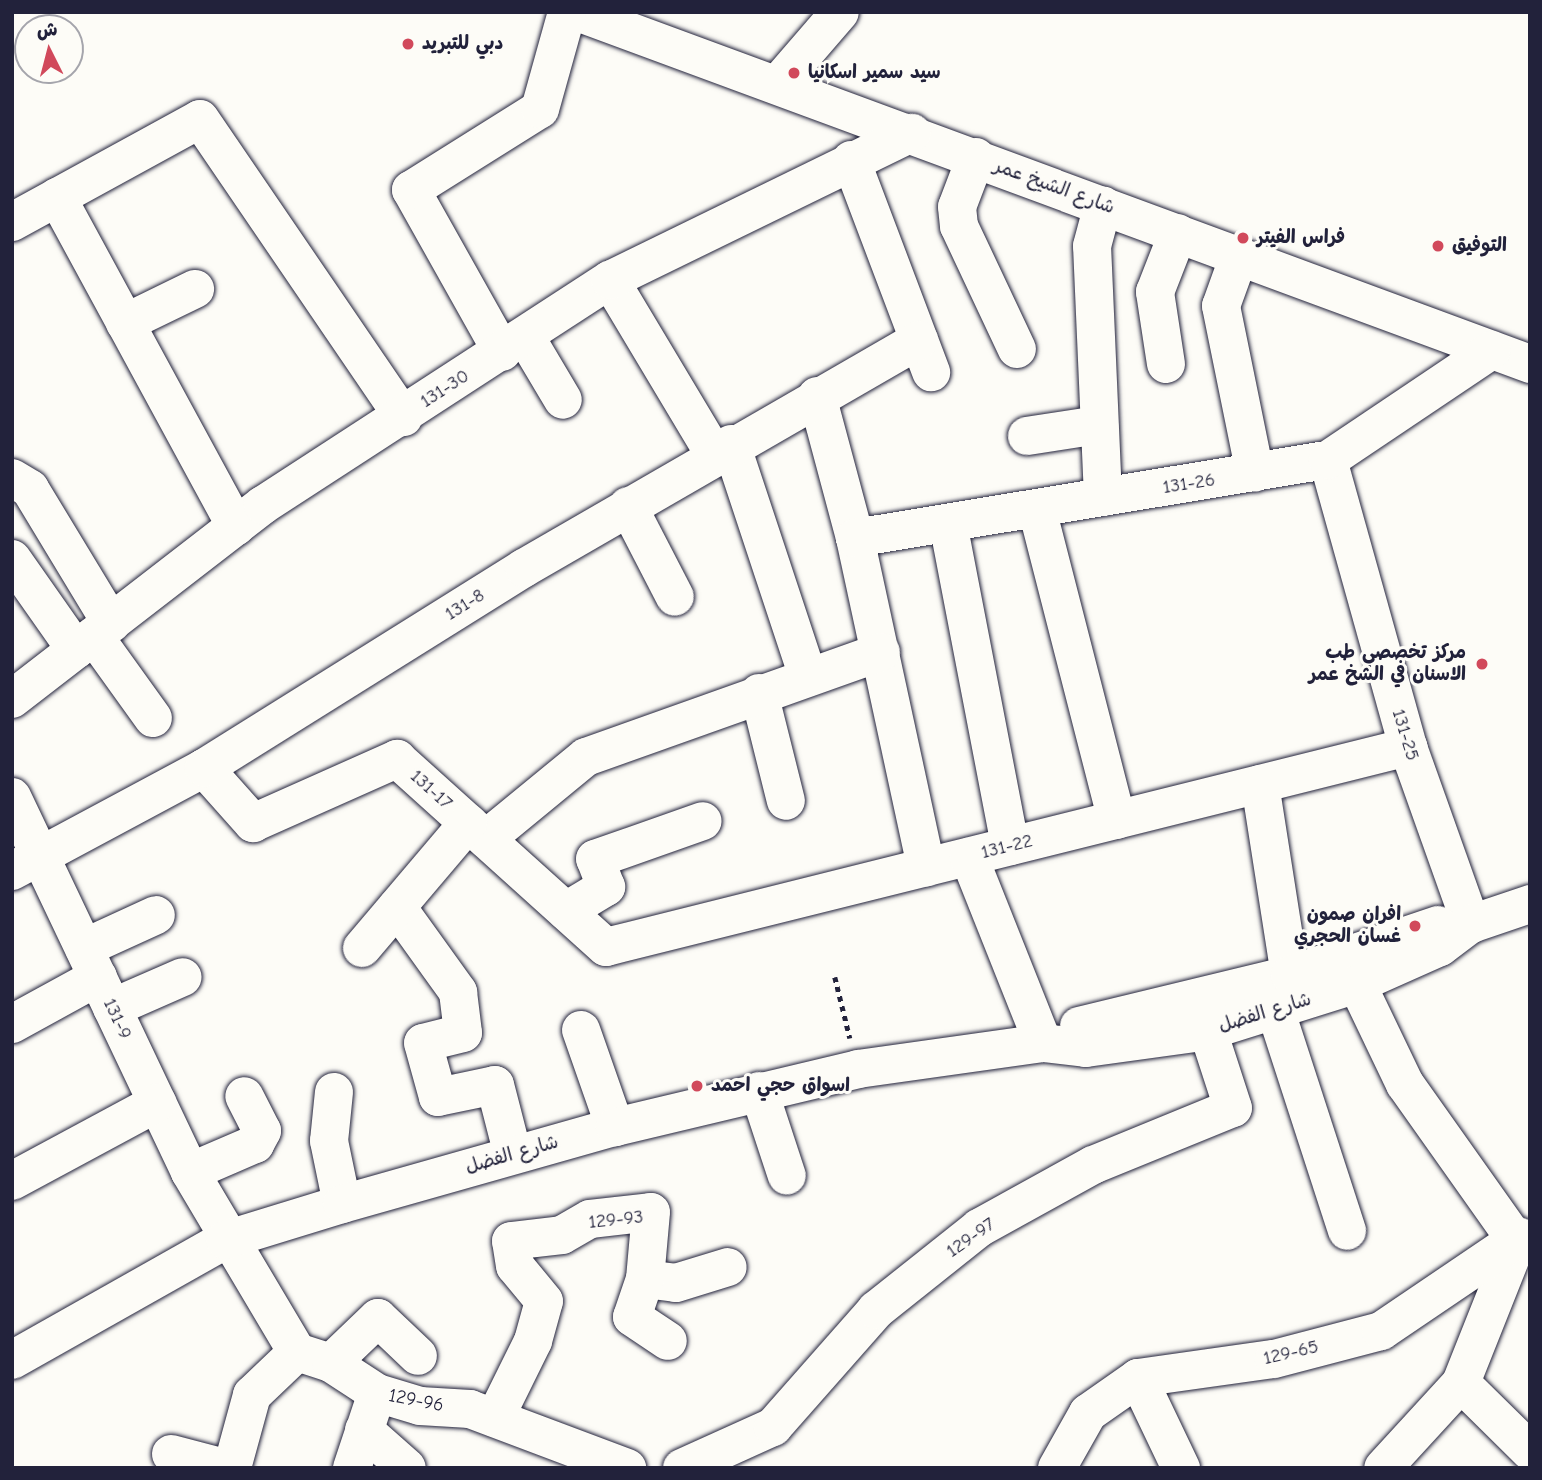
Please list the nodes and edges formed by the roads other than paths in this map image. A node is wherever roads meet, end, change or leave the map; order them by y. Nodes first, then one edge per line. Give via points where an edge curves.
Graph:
1 (567, 12) edge
2 (577, 12) edge
3 (840, 12) edge
4 (777, 85) junction
5 (912, 133) junction
6 (976, 158) junction
7 (851, 160) junction
8 (57, 197) junction
9 (1103, 205) junction
10 (12, 222) edge
11 (1178, 233) junction
12 (1239, 256) junction
13 (610, 280) junction
14 (195, 289) dead end
15 (125, 323) junction
16 (513, 344) junction
17 (1017, 349) dead end
18 (1492, 350) junction
19 (1166, 364) dead end
20 (1530, 364) edge
21 (817, 396) junction
22 (563, 400) dead end
23 (403, 417) junction
24 (1099, 425) junction
25 (1027, 436) dead end
26 (723, 449) junction
27 (1328, 460) junction
28 (1255, 473) junction
29 (12, 478) edge
30 (1102, 498) junction
31 (628, 506) junction
32 (1037, 509) junction
33 (948, 523) junction
34 (236, 526) junction
35 (855, 538) junction
36 (12, 559) edge
37 (675, 597) dead end
38 (94, 636) junction
39 (881, 652) junction
40 (808, 677) junction
41 (759, 693) junction
42 (12, 699) edge
43 (153, 718) dead end
44 (1408, 747) junction
45 (204, 768) junction
46 (1259, 784) junction
47 (12, 797) edge
48 (786, 801) dead end
49 (1117, 820) junction
50 (703, 821) dead end
51 (477, 831) junction
52 (1010, 846) junction
53 (969, 857) junction
54 (26, 864) edge
55 (926, 867) junction
56 (1530, 904) edge
57 (397, 908) junction
58 (566, 911) junction
59 (156, 915) dead end
60 (1471, 924) junction
61 (606, 947) joint
62 (362, 948) dead end
63 (1290, 975) junction
64 (183, 977) dead end
65 (98, 978) junction
66 (1357, 984) junction
67 (1276, 1012) junction
68 (12, 1024) edge
69 (580, 1030) dead end
70 (1208, 1031) junction
71 (1043, 1043) junction
72 (759, 1091) junction
73 (334, 1092) dead end
74 (244, 1096) dead end
75 (157, 1103) junction
76 (615, 1127) junction
77 (513, 1155) junction
78 (190, 1172) junction
79 (788, 1176) dead end
80 (12, 1181) edge
81 (342, 1204) junction
82 (1348, 1231) dead end
83 (1523, 1232) edge
84 (225, 1240) junction
85 (728, 1267) dead end
86 (645, 1279) junction
87 (668, 1341) dead end
88 (418, 1356) dead end
89 (314, 1357) junction
90 (12, 1360) edge
91 (1138, 1378) junction
92 (1461, 1383) junction
93 (377, 1393) junction
94 (495, 1418) junction
95 (364, 1430) junction
96 (1530, 1451) edge
97 (171, 1454) dead end
98 (225, 1468) edge
99 (232, 1468) edge
100 (352, 1468) edge
101 (407, 1468) edge
102 (627, 1468) edge
103 (682, 1468) edge
104 (1056, 1468) edge
105 (1181, 1468) edge
106 (1383, 1468) edge

1 - 16 street via 540,108 411,190
2 - 4 street, شارع الشيخ عمر
3 - 4 street
4 - 5 street, شارع الشيخ عمر
5 - 6 street, شارع الشيخ عمر
5 - 7 street, 131-30
6 - 9 street, شارع الشيخ عمر
6 - 17 street via 957,207 959,226
7 - 13 street, 131-30
7 - 21 street, 131-8 via 925,356
8 - 10 street
8 - 15 street
8 - 23 street via 200,119
9 - 11 street, شارع الشيخ عمر
9 - 24 street via 1092,246
11 - 12 street, شارع الشيخ عمر
11 - 19 street via 1155,292
12 - 18 street, شارع الشيخ عمر
12 - 28 street via 1221,306
13 - 16 street, 131-30
13 - 26 street
14 - 15 street
15 - 34 street
16 - 22 street
16 - 23 street, 131-30
18 - 20 street, شارع الشيخ عمر
18 - 27 street, 131-26
21 - 26 street, 131-8
21 - 35 street
23 - 34 street, 131-30
24 - 25 street
24 - 30 street
26 - 31 street, 131-8
26 - 40 street
27 - 28 street, 131-26
27 - 44 street, 131-25
28 - 30 street, 131-26
29 - 38 street via 30,489
30 - 32 street, 131-26
31 - 37 street
31 - 45 street, 131-8
32 - 33 street, 131-26
32 - 49 street
33 - 35 street, 131-26
33 - 52 street
34 - 38 street, 131-30
35 - 39 street
36 - 38 street
38 - 42 street, 131-30
38 - 43 street
39 - 40 street
39 - 55 street
40 - 41 street
41 - 48 street
41 - 51 street via 586,757
44 - 46 street, 131-22
44 - 60 street, 131-25
45 - 51 street, 131-17 via 253,823 397,759
45 - 54 street, 131-8
46 - 49 street, 131-22
46 - 63 street
47 - 54 street, 131-9
49 - 52 street, 131-22
50 - 58 street via 595,859 606,887
51 - 57 street
51 - 58 street, 131-17
52 - 53 street, 131-22
53 - 55 street, 131-22
53 - 71 street
54 - 65 street, 131-9
55 - 61 street, 131-22
56 - 60 street, شارع الفضل
57 - 62 street
57 - 77 street via 458,992 463,1033 423,1044 438,1097 495,1085
58 - 61 street, 131-17
59 - 65 street
60 - 63 street, شارع الفضل via 1424,927
60 - 66 street, شارع الفضل via 1440,947
63 - 71 street, شارع الفضل via 1084,1024
64 - 65 street
65 - 68 street
65 - 75 street, 131-9
66 - 67 street, شارع الفضل
66 - 83 street via 1405,1084
67 - 70 street, شارع الفضل
67 - 82 street
69 - 76 street
70 - 71 street, شارع الفضل via 1086,1048
70 - 103 street, 129-97 via 1233,1108 1093,1165 979,1228 876,1310 773,1427
71 - 72 street, شارع الفضل via 858,1069
72 - 76 street, شارع الفضل
72 - 79 street
73 - 81 street via 329,1141
74 - 78 street via 262,1130 255,1144
75 - 78 street, 131-9
75 - 80 street
76 - 77 street, شارع الفضل
77 - 81 street, شارع الفضل
78 - 84 street, 131-9
81 - 84 street, شارع الفضل
83 - 91 street, 129-65 via 1381,1331 1274,1359
83 - 92 street
84 - 89 street, 129-96
84 - 90 street, شارع الفضل
85 - 86 street via 676,1283
86 - 87 street, 129-93 via 632,1317
86 - 94 street, 129-93 via 651,1212 590,1219 562,1236 511,1241 515,1266 544,1301 533,1341
88 - 89 street via 378,1318
89 - 93 street, 129-96
89 - 99 street via 252,1395
91 - 104 street, 129-65 via 1088,1413
91 - 105 street
92 - 96 street
92 - 106 street
93 - 94 street, 129-96
93 - 95 street
94 - 102 street, 129-96
95 - 100 street
95 - 101 street
97 - 98 street

